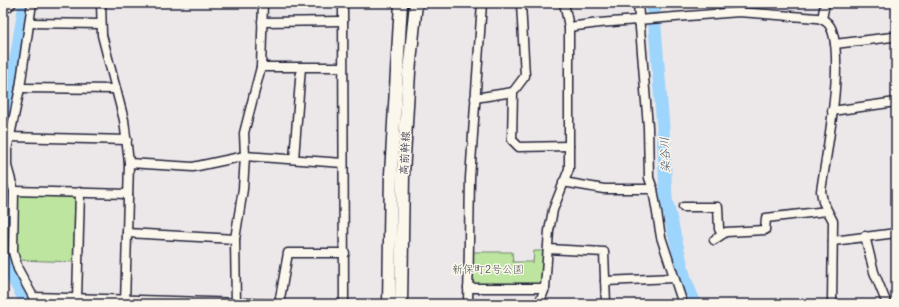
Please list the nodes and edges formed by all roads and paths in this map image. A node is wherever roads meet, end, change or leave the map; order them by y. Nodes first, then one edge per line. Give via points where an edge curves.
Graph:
1 (12, 3) edge
2 (32, 3) edge
3 (101, 3) edge
4 (263, 3) edge
5 (343, 3) edge
6 (401, 3) edge
7 (416, 3) edge
8 (482, 3) edge
9 (521, 3) edge
10 (564, 3) edge
11 (638, 3) edge
12 (825, 3) edge
13 (3, 9) edge
14 (822, 19) junction
15 (640, 20) junction
16 (343, 21) junction
17 (262, 22) junction
18 (30, 23) junction
19 (101, 24) junction
20 (569, 27) junction
21 (892, 37) dead end
22 (835, 44) junction
23 (261, 67) junction
24 (301, 67) junction
25 (342, 67) junction
26 (20, 88) junction
27 (116, 89) junction
28 (513, 92) junction
29 (475, 98) junction
30 (896, 102) edge
31 (832, 112) junction
32 (10, 137) junction
33 (127, 140) junction
34 (569, 146) junction
35 (245, 156) junction
36 (294, 159) junction
37 (129, 163) junction
38 (344, 163) junction
39 (563, 182) junction
40 (653, 189) junction
41 (14, 191) junction
42 (80, 192) junction
43 (128, 194) junction
44 (683, 207) dead end
45 (827, 211) junction
46 (127, 233) junction
47 (896, 233) edge
48 (722, 234) junction
49 (865, 236) junction
50 (235, 239) junction
51 (714, 240) dead end
52 (833, 241) junction
53 (548, 249) junction
54 (345, 253) junction
55 (673, 278) junction
56 (605, 281) junction
57 (468, 288) junction
58 (546, 288) junction
59 (77, 299) junction
60 (35, 301) edge
61 (125, 302) edge
62 (236, 303) edge
63 (344, 304) edge
64 (389, 304) edge
65 (401, 304) edge
66 (468, 304) edge
67 (539, 304) edge
68 (606, 304) edge
69 (683, 304) edge
70 (832, 304) edge
71 (887, 304) edge

1 - 13 street
2 - 18 street
3 - 19 street
4 - 17 street
5 - 16 street
6 - 64 street, 高前幹線 via 391,174
7 - 65 street, 高前幹線 via 403,174
8 - 29 street
9 - 28 street via 525,76
10 - 20 street
11 - 15 street
12 - 14 street
14 - 15 street via 739,12
14 - 22 street via 830,28
15 - 20 street
15 - 40 street via 649,178
16 - 17 street
16 - 25 street
17 - 23 street
18 - 19 street
18 - 26 street
19 - 27 street
20 - 34 street
21 - 22 street
22 - 31 street via 836,76
23 - 24 street
23 - 35 street via 244,133
24 - 25 street
24 - 36 street
25 - 38 street
26 - 27 street
26 - 32 street
27 - 33 street
28 - 29 street
28 - 34 street via 512,140 519,146
29 - 57 street via 470,178
30 - 31 street
31 - 45 street via 821,191
32 - 33 street
32 - 41 street via 7,166
33 - 37 street
34 - 39 street via 569,169
35 - 36 street
35 - 37 street via 193,167
35 - 50 street
36 - 38 street
37 - 43 street
38 - 54 street
39 - 40 street via 604,189
39 - 53 street via 553,210
40 - 55 street via 661,237
41 - 42 street
41 - 60 street via 13,252 18,269
42 - 43 street
42 - 59 street
43 - 46 street
44 - 48 street via 718,207 719,229
45 - 48 street via 766,218 765,230
45 - 52 street via 832,221
46 - 50 street
46 - 61 street
47 - 49 street
48 - 51 street
49 - 52 street
49 - 71 street via 874,272
50 - 62 street
52 - 70 street
53 - 56 street via 604,252
53 - 58 street
54 - 62 street via 288,253 279,304
54 - 63 street
55 - 56 street
55 - 69 street
56 - 68 street
57 - 58 street
57 - 66 street
58 - 67 street
59 - 60 street
59 - 61 street
61 - 62 street

